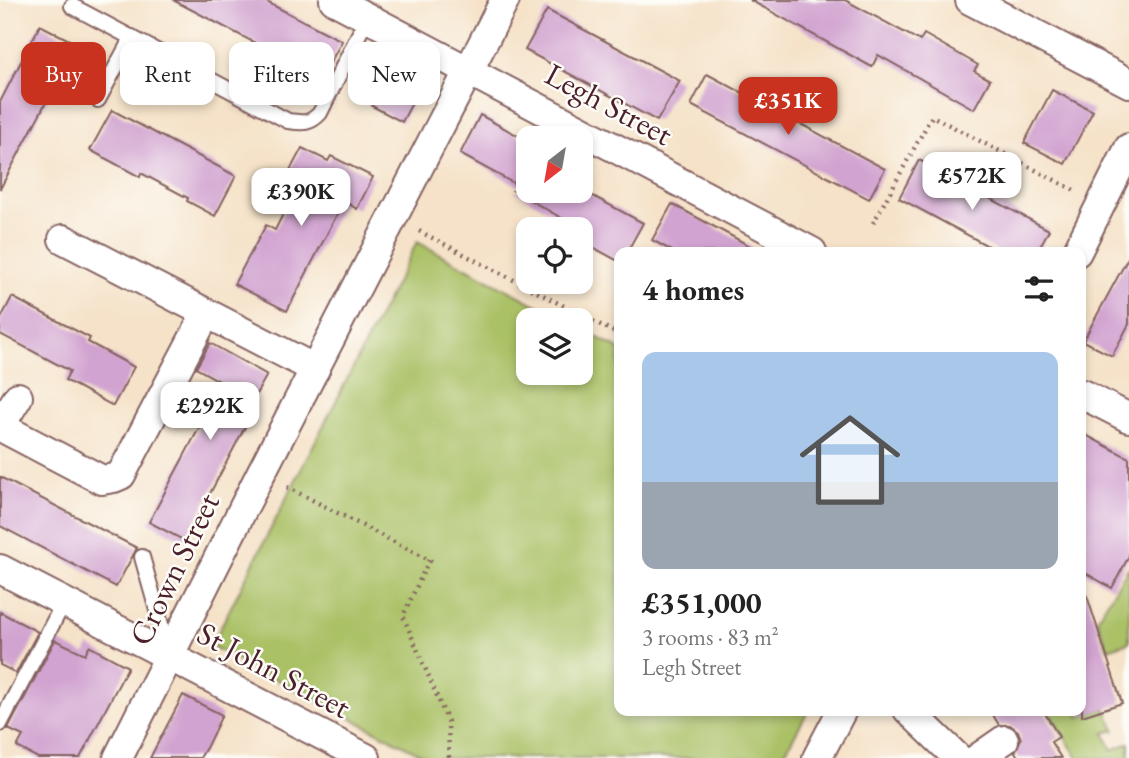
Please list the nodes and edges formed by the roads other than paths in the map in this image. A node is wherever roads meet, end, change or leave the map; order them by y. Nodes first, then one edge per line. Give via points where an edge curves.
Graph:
1 (334, 0) edge
2 (505, 0) edge
3 (971, 0) edge
4 (72, 6) dead end
5 (367, 18) junction
6 (132, 37) junction
7 (468, 69) junction
8 (1129, 83) edge
9 (106, 87) edge
10 (1129, 148) edge
11 (63, 239) dead end
12 (803, 247) edge
13 (1080, 247) edge
14 (206, 314) junction
15 (315, 369) junction
16 (1086, 396) edge
17 (18, 397) dead end
18 (1129, 418) edge
19 (1, 426) edge
20 (142, 557) dead end
21 (0, 569) edge
22 (64, 602) junction
23 (170, 656) junction
24 (839, 716) edge
25 (914, 716) edge
26 (0, 724) edge
27 (1004, 740) dead end
28 (118, 758) edge
29 (366, 758) edge
30 (817, 758) edge
31 (958, 758) edge
32 (978, 758) edge

1 - 5 street, Legh Street
2 - 7 street, Crown Street
3 - 8 street
4 - 6 lane
5 - 6 lane via 320,114 303,123 288,121
5 - 7 street, Legh Street
6 - 9 lane
7 - 12 street, Legh Street
7 - 15 street, Crown Street
10 - 13 street
11 - 14 street
14 - 15 street
14 - 19 street via 121,475 102,480
15 - 23 street, Crown Street
16 - 18 street
17 - 19 street
20 - 23 lane
21 - 22 street, St John Street
22 - 23 street, St John Street
22 - 26 lane
23 - 28 street, Crown Street
23 - 29 street, St John Street
24 - 30 street
25 - 31 street
27 - 32 street

